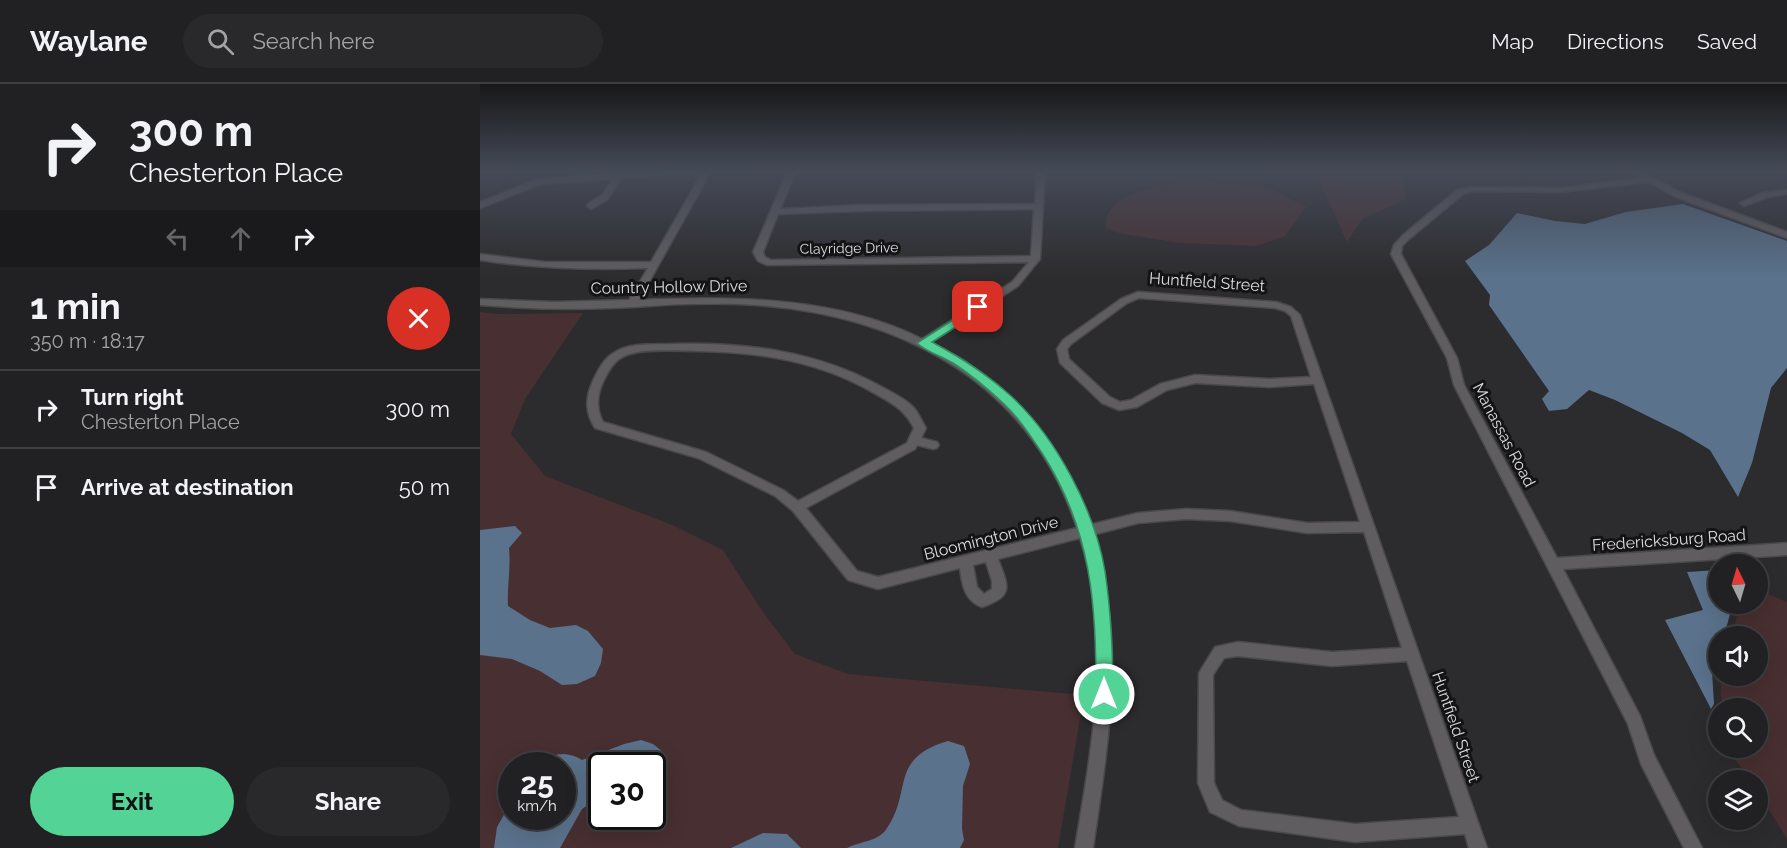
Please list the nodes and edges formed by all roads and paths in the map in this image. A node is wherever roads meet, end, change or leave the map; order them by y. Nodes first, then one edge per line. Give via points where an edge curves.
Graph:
1 (1039, 206) edge
2 (687, 207) edge
3 (776, 207) edge
4 (981, 207) edge
5 (1443, 207) edge
6 (1710, 207) edge
7 (774, 212) junction
8 (1787, 235) edge
9 (480, 257) edge
10 (1035, 259) junction
11 (655, 265) junction
12 (480, 302) edge
13 (632, 304) junction
14 (923, 343) junction
15 (1318, 380) junction
16 (914, 440) junction
17 (933, 445) dead end
18 (797, 507) junction
19 (1368, 526) junction
20 (1086, 531) junction
21 (1787, 549) edge
22 (990, 555) junction
23 (966, 561) junction
24 (1554, 564) junction
25 (1411, 654) junction
26 (1470, 825) junction
27 (1084, 848) edge
28 (1478, 848) edge
29 (1693, 848) edge

1 - 10 street
2 - 11 street
3 - 7 street, Clayridge Drive
4 - 7 street
5 - 24 street, Manassas Road via 1398,245 1396,254 1452,358 1459,385
6 - 8 street
7 - 10 street, Clayridge Drive via 758,252 770,263
9 - 11 street via 578,267
10 - 14 street via 1015,284
11 - 13 street
12 - 13 street, Country Hollow Drive via 521,306
13 - 14 street, Country Hollow Drive via 744,301 806,307 879,324
14 - 20 street, Country Hollow Drive via 957,360 1028,421 1067,481
15 - 15 street, Huntfield Street via 1295,315 1276,305 1138,295 1124,301 1062,349 1064,360 1106,400 1119,406 1195,379
15 - 19 street, Huntfield Street
16 - 17 street
16 - 18 street via 911,446
16 - 18 street, Bloomington Drive via 920,428 908,410 868,384 827,366 788,356 702,346 631,350 609,362 592,393 593,418 599,424 702,455 779,493
18 - 23 street, Bloomington Drive via 853,576 878,583
19 - 20 street, Bloomington Drive via 1307,528 1230,516 1186,514 1138,518
19 - 25 street, Huntfield Street
20 - 22 street, Bloomington Drive
20 - 27 street, Country Hollow Drive via 1097,568 1104,628 1104,694
21 - 24 street, Fredericksburg Road
22 - 23 street, Bloomington Drive
22 - 23 street via 999,591 982,601 970,590
24 - 29 street, Manassas Road via 1635,722 1647,758
25 - 26 street, Huntfield Street
25 - 26 street via 1332,659 1238,649 1220,652 1206,673 1206,783 1216,806 1239,818 1355,833
26 - 28 street, Huntfield Street

